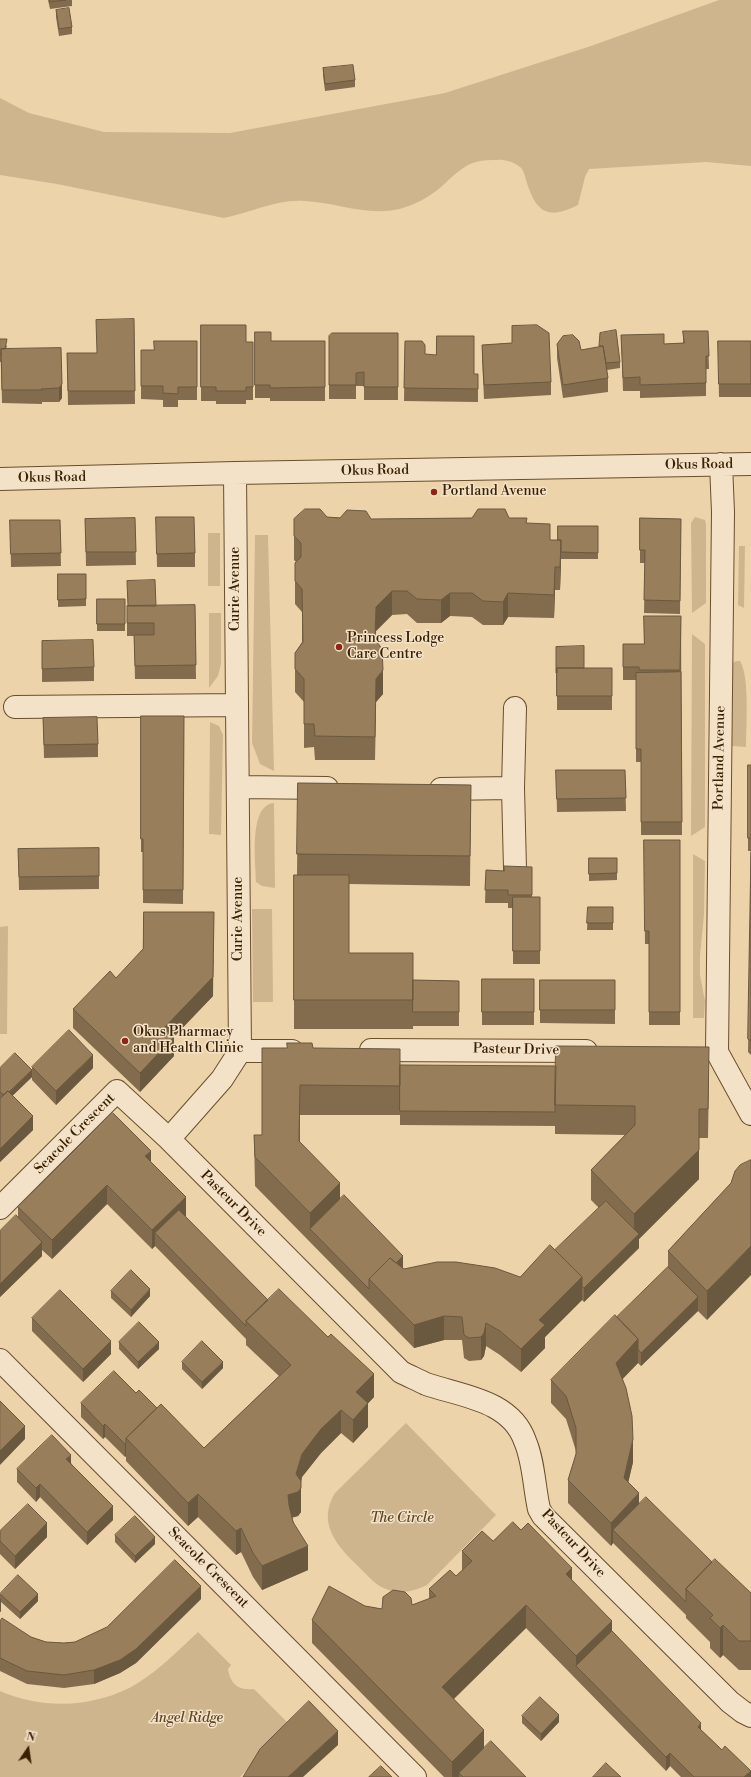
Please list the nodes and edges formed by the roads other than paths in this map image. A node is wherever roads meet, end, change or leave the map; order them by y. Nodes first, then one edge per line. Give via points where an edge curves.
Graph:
1 (721, 464) junction
2 (751, 464) edge
3 (235, 473) junction
4 (0, 479) edge
5 (237, 705) junction
6 (14, 707) dead end
7 (515, 708) dead end
8 (238, 787) junction
9 (343, 788) edge
10 (421, 788) edge
11 (513, 788) junction
12 (515, 869) edge
13 (354, 1050) edge
14 (240, 1051) junction
15 (316, 1051) edge
16 (607, 1051) edge
17 (694, 1052) edge
18 (717, 1052) junction
19 (751, 1114) edge
20 (169, 1139) junction
21 (0, 1208) edge
22 (0, 1360) edge
23 (751, 1716) edge
24 (415, 1777) edge

1 - 2 street, Okus Road
1 - 3 street, Okus Road
1 - 18 street, Portland Avenue via 723,512
3 - 4 street, Okus Road
3 - 5 street, Curie Avenue
5 - 6 street
5 - 8 street, Curie Avenue
7 - 11 street
8 - 9 street
8 - 14 street, Curie Avenue
10 - 11 street
11 - 12 street
13 - 16 street, Pasteur Drive
14 - 15 street
14 - 20 street via 222,1079
17 - 18 street
18 - 19 street
20 - 21 street, Seacole Crescent via 117,1091
20 - 23 street, Pasteur Drive via 401,1372 426,1384 467,1395 508,1416 525,1439 539,1509 543,1516 730,1702
22 - 24 street, Seacole Crescent

